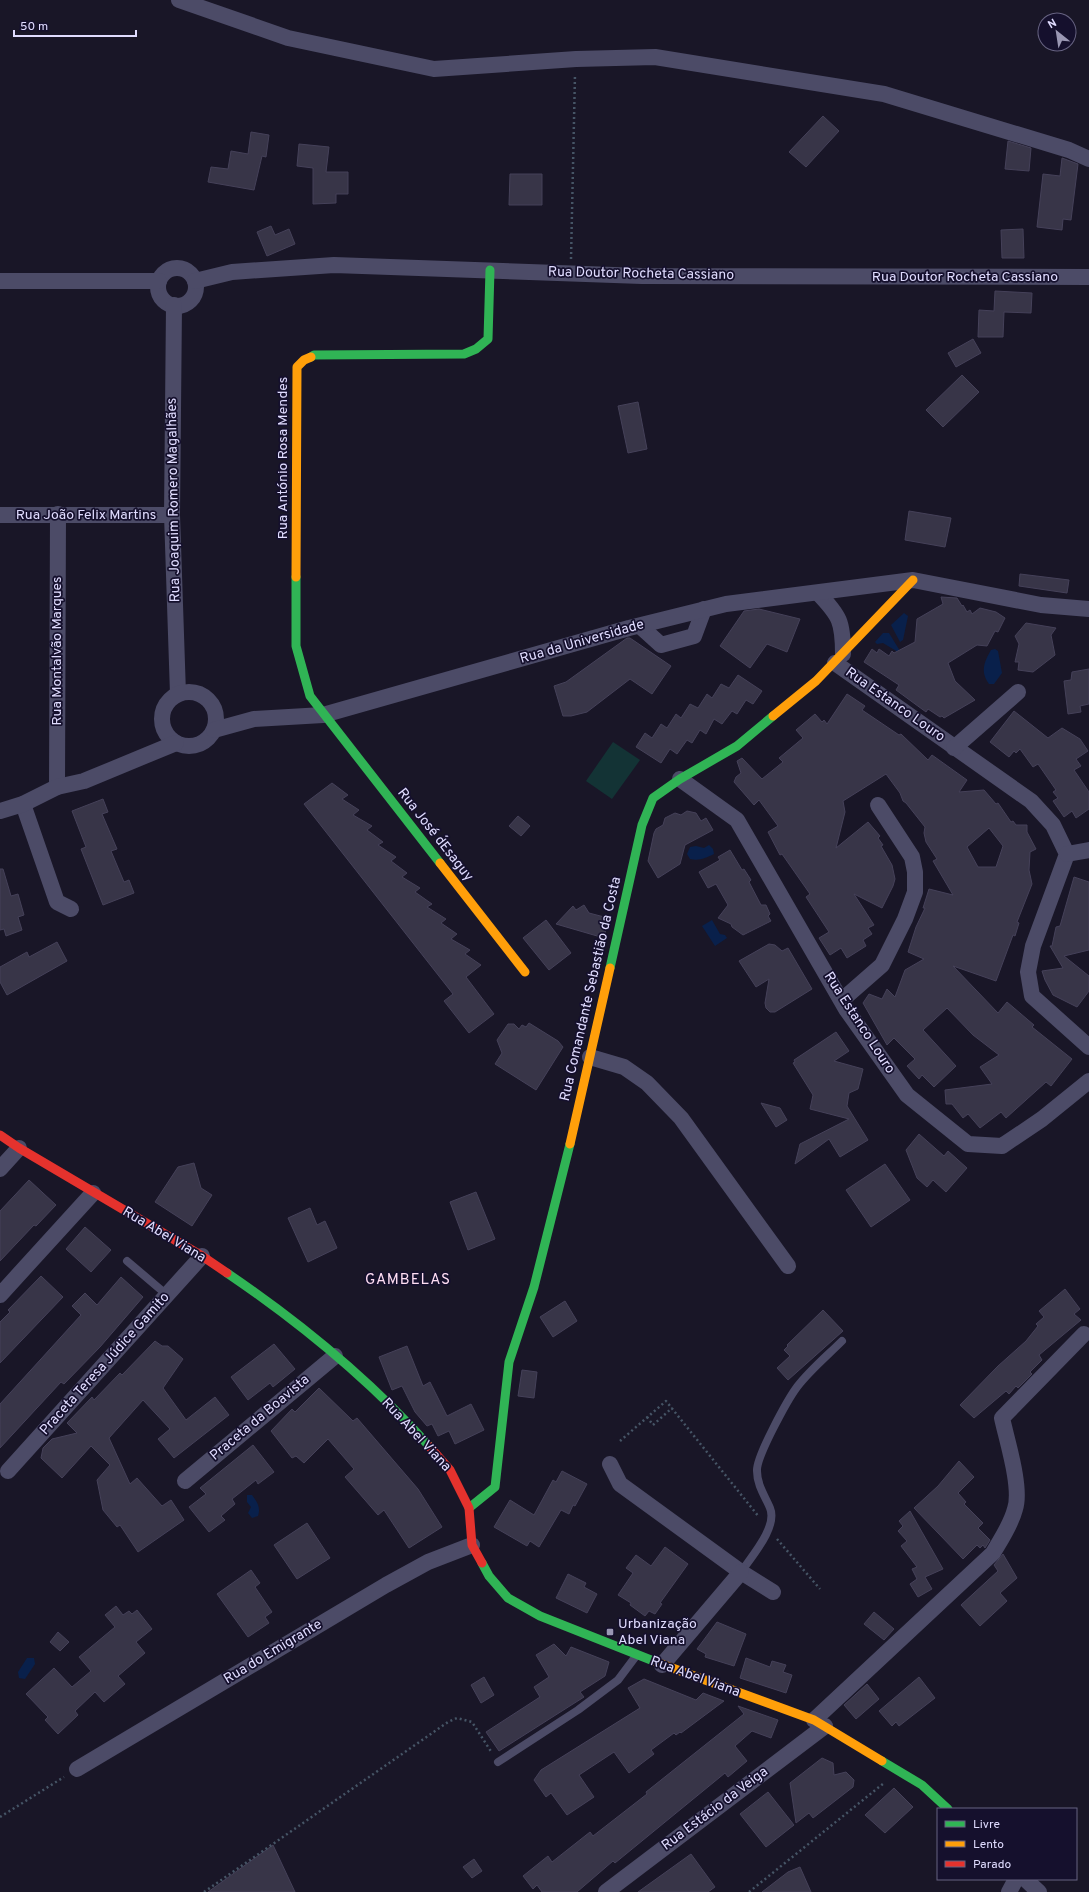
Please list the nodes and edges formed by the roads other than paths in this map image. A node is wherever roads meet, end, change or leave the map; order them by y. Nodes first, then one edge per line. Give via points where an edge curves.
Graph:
1 (179, 0) edge
2 (1089, 159) edge
3 (490, 270) junction
4 (1089, 277) edge
5 (159, 280) junction
6 (0, 281) edge
7 (195, 281) junction
8 (174, 306) junction
9 (58, 514) junction
10 (0, 515) edge
11 (172, 515) junction
12 (913, 580) junction
13 (818, 593) junction
14 (704, 609) junction
15 (1089, 609) edge
16 (640, 626) junction
17 (839, 658) junction
18 (1018, 692) dead end
19 (178, 694) junction
20 (215, 712) junction
21 (323, 715) junction
22 (254, 720) junction
23 (164, 730) junction
24 (214, 730) junction
25 (176, 743) junction
26 (954, 748) junction
27 (127, 764) junction
28 (680, 779) junction
29 (57, 787) junction
30 (23, 804) junction
31 (878, 805) dead end
32 (0, 812) edge
33 (1089, 850) edge
34 (1067, 854) junction
35 (71, 909) dead end
36 (525, 972) dead end
37 (842, 1000) junction
38 (1089, 1047) edge
39 (590, 1057) junction
40 (1089, 1081) edge
41 (0, 1135) edge
42 (19, 1148) junction
43 (0, 1169) edge
44 (93, 1193) junction
45 (202, 1256) junction
46 (127, 1261) dead end
47 (788, 1266) dead end
48 (0, 1295) edge
49 (167, 1295) junction
50 (1084, 1334) dead end
51 (842, 1341) dead end
52 (335, 1356) junction
53 (610, 1464) dead end
54 (8, 1471) dead end
55 (185, 1481) dead end
56 (469, 1508) junction
57 (472, 1545) junction
58 (741, 1572) junction
59 (773, 1592) dead end
60 (636, 1655) junction
61 (662, 1665) junction
62 (820, 1723) junction
63 (498, 1762) road end
64 (77, 1769) road end
65 (947, 1808) edge
66 (1015, 1880) edge
67 (1026, 1880) edge
68 (606, 1892) edge
69 (1009, 1892) edge
70 (1039, 1892) edge

1 - 2 street via 288,38 434,68 655,57 884,94 1069,150
3 - 4 street, Rua Doutor Rocheta Cassiano via 642,276
3 - 7 street, Rua Doutor Rocheta Cassiano via 334,265 232,272
3 - 21 street, Rua António Rosa Mendes via 488,339 476,349 464,354 314,355 297,367 296,646 310,696
5 - 6 street
5 - 7 street via 167,271 177,268 187,271
5 - 8 street via 159,294
7 - 8 street via 191,299 180,306
8 - 11 street, Rua Joaquim Romero Magalhães
9 - 10 street, Rua João Felix Martins
9 - 11 street, Rua João Felix Martins
9 - 29 street, Rua Montalvão Marques
11 - 19 street, Rua Joaquim Romero Magalhães
12 - 13 street, Rua da Universidade
12 - 15 street, Rua da Universidade via 1041,605
12 - 17 street, Rua Comandante Sebastião da Costa
13 - 14 street, Rua da Universidade
13 - 17 street via 835,612 843,630
14 - 16 street, Rua da Universidade
14 - 16 street via 694,636 661,645
16 - 21 street, Rua da Universidade
17 - 26 street, Rua Estanco Louro
17 - 28 street, Rua Comandante Sebastião da Costa via 816,682 737,746
18 - 26 street, Rua Estanco Louro
19 - 20 street via 185,692 200,695 207,699
19 - 23 street via 168,702 162,714
20 - 22 street, Rua da Universidade
20 - 24 street
21 - 22 street, Rua da Universidade
21 - 36 street, Rua José d´Esaguy
22 - 24 street, Rua da Universidade
23 - 25 street
23 - 27 street
24 - 25 street via 202,743 193,746
25 - 27 street
26 - 34 street, Rua Estanco Louro via 1031,801 1053,824
27 - 29 street via 84,781
28 - 37 street, Rua Estanco Louro via 737,820
28 - 39 street, Rua Comandante Sebastião da Costa via 654,798 642,825
29 - 30 street
30 - 32 street
30 - 35 street via 56,902
31 - 37 street via 912,857 915,892 905,919 882,965
33 - 34 street
34 - 38 street via 1033,946 1028,972 1032,996
37 - 40 street, Rua Estanco Louro via 907,1095 968,1144 1002,1146 1042,1119
39 - 47 street via 624,1067 647,1083 681,1118
39 - 56 street, Rua Comandante Sebastião da Costa via 534,1288 509,1362 495,1487
41 - 42 street, Rua Abel Viana
42 - 43 street
42 - 44 street, Rua Abel Viana
44 - 45 street, Rua Abel Viana
44 - 48 street
45 - 49 street, Praceta Teresa Júdice Gamito
45 - 52 street, Rua Abel Viana via 271,1303
46 - 49 lane
49 - 54 street, Praceta Teresa Júdice Gamito
50 - 62 street, Rua Estácio da Veiga via 1002,1418 1017,1491 1016,1508 993,1553
51 - 58 lane via 797,1387 761,1451 757,1470 760,1488 771,1510 772,1521 764,1539
52 - 55 street, Praceta da Boavista
52 - 56 street, Rua Abel Viana via 401,1415 450,1470
53 - 58 street via 620,1484
56 - 57 street, Rua Abel Viana
57 - 60 street, Rua Abel Viana via 489,1576 508,1598 540,1616
57 - 64 street, Rua do Emigrante via 428,1562 386,1585
58 - 59 street
58 - 61 street
60 - 61 street, Rua Abel Viana
60 - 63 lane via 618,1680 578,1710
61 - 62 street, Rua Abel Viana
62 - 65 street, Rua Abel Viana via 922,1785
62 - 68 street, Rua Estácio da Veiga
66 - 69 street
67 - 70 street

